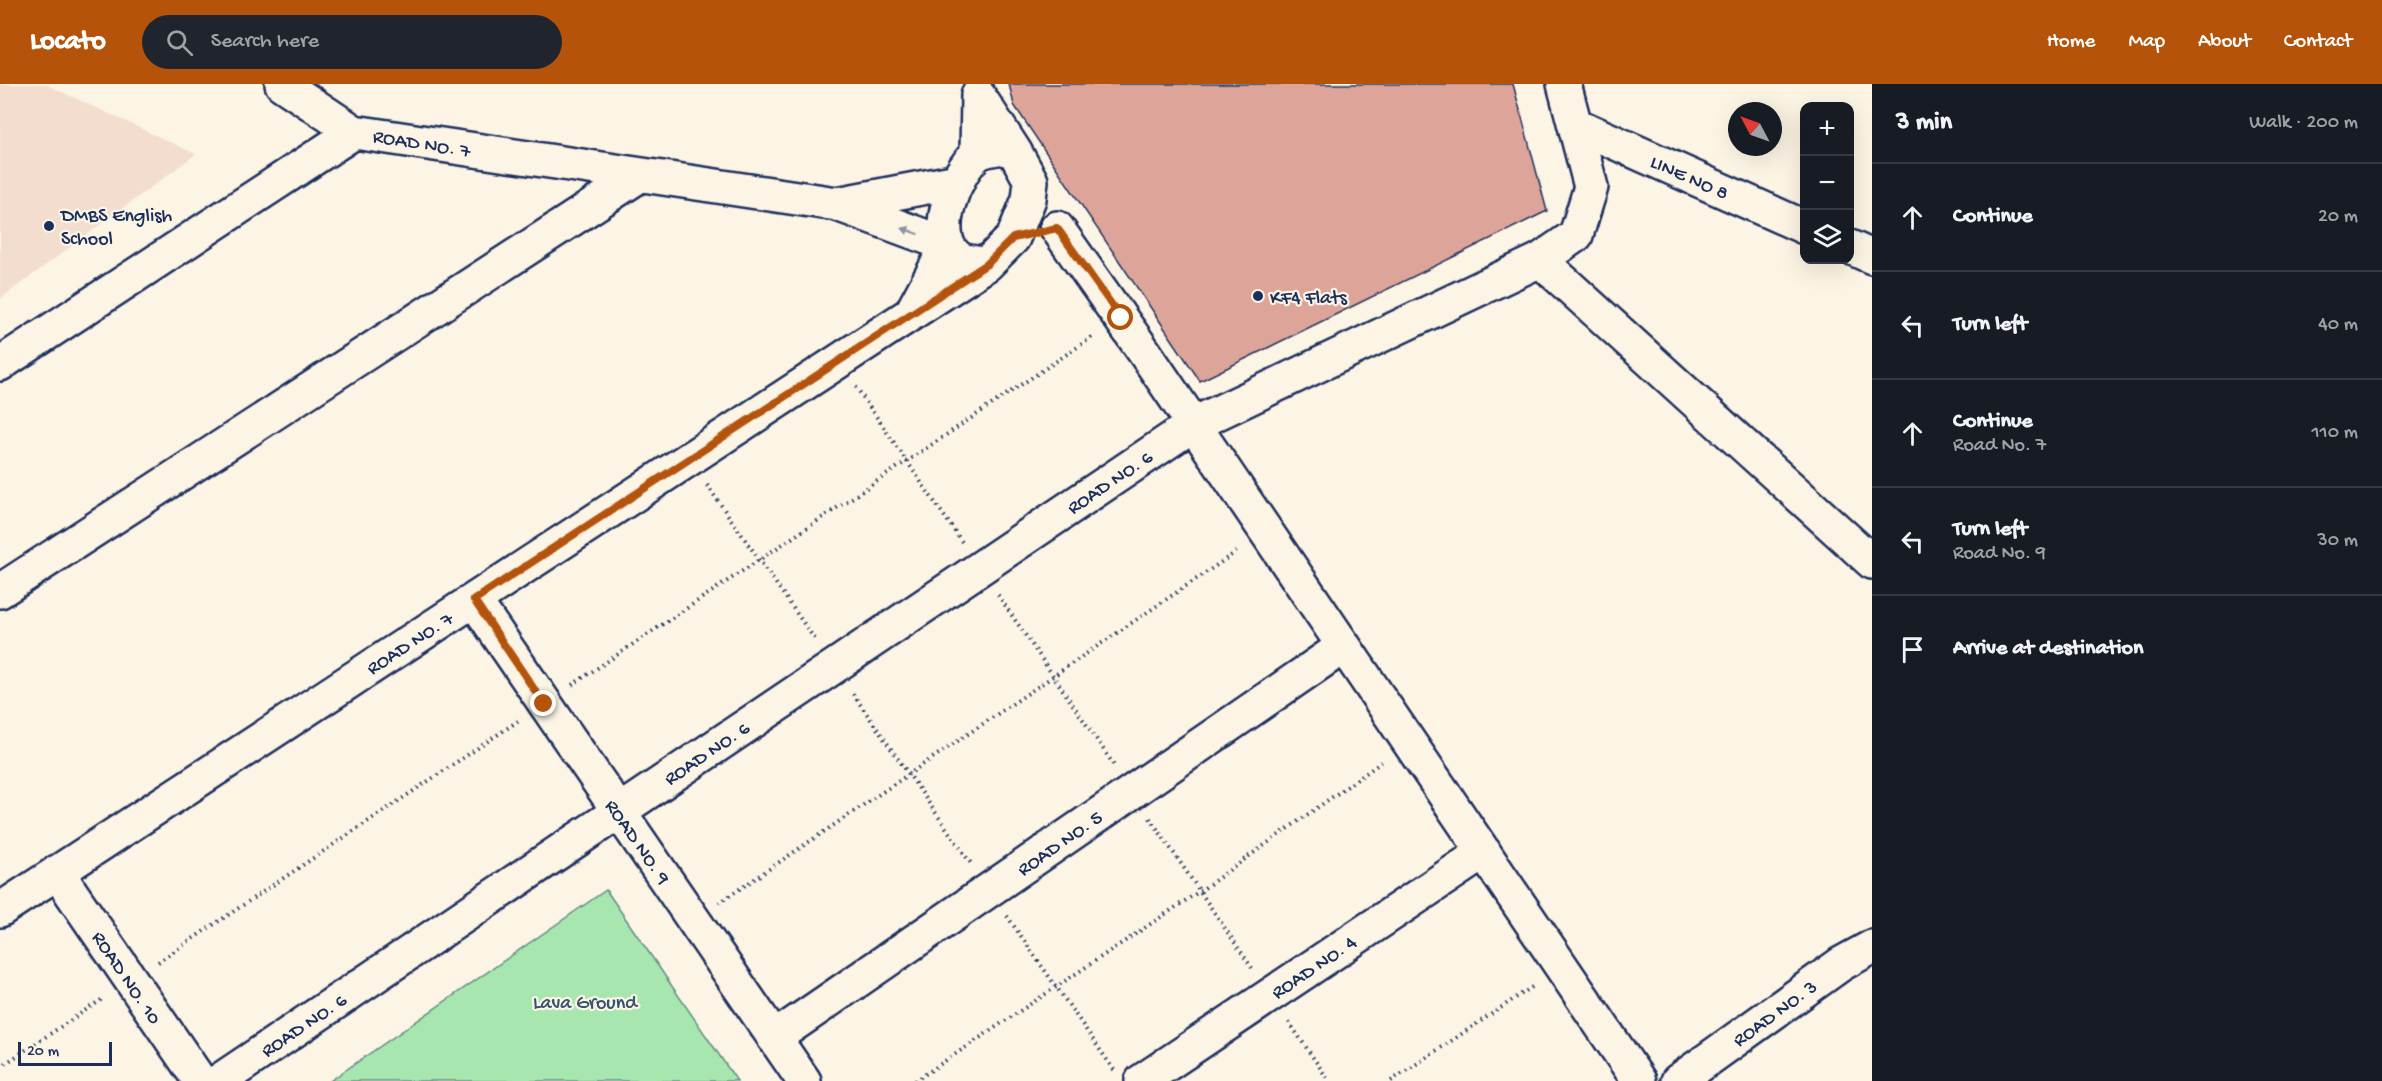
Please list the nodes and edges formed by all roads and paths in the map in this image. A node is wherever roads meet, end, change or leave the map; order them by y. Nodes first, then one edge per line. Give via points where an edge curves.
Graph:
1 (282, 84) edge
2 (1564, 84) edge
3 (976, 90) edge
4 (1576, 125) junction
5 (354, 132) junction
6 (1015, 152) junction
7 (977, 154) junction
8 (640, 175) junction
9 (958, 181) junction
10 (1031, 181) junction
11 (837, 204) junction
12 (1800, 225) edge
13 (1057, 228) junction
14 (1013, 238) junction
15 (1854, 249) edge
16 (1872, 257) edge
17 (1540, 260) junction
18 (987, 264) junction
19 (909, 316) junction
20 (839, 362) junction
21 (0, 364) edge
22 (1194, 424) junction
23 (690, 459) junction
24 (1266, 531) junction
25 (1872, 562) edge
26 (980, 568) junction
27 (0, 591) edge
28 (474, 600) junction
29 (1344, 646) junction
30 (833, 667) junction
31 (1053, 676) junction
32 (1410, 742) junction
33 (908, 775) junction
34 (1132, 792) junction
35 (619, 812) junction
36 (1484, 852) junction
37 (57, 872) junction
38 (989, 891) junction
39 (1200, 891) junction
40 (0, 910) edge
41 (694, 921) junction
42 (1872, 947) edge
43 (1562, 967) junction
44 (1057, 988) junction
45 (1270, 995) junction
46 (774, 1038) junction
47 (1129, 1076) edge
48 (200, 1081) edge
49 (219, 1081) edge
50 (804, 1081) edge
51 (915, 1081) edge
52 (1329, 1081) edge
53 (1391, 1081) edge
54 (1639, 1081) edge
55 (1678, 1081) edge

1 - 5 street
2 - 4 street, ROAD NO. 6
3 - 6 street
3 - 7 street
4 - 12 street, LINE NO 8
4 - 17 street, ROAD NO. 6 via 1591,187 1576,236
5 - 8 street, ROAD NO. 7
5 - 21 street, ROAD NO. 7
6 - 7 street via 1002,147
6 - 10 street
7 - 9 street
8 - 11 street, ROAD NO. 7
8 - 27 street
9 - 11 street
9 - 18 street via 945,217 945,240 956,256
10 - 13 street
10 - 14 street via 1029,199
19 -> 11 street via 948,245
13 - 14 street
13 - 22 street
14 - 18 street
15 - 16 street
17 - 22 street, ROAD NO. 6
17 - 25 street
18 - 19 street, ROAD NO. 7
19 - 20 street, ROAD NO. 7
20 - 23 street, ROAD NO. 7
20 - 26 path
22 - 24 street
22 - 26 street, ROAD NO. 6
23 - 28 street, ROAD NO. 7
23 - 30 path
24 - 29 street
24 - 31 path
26 - 30 street, ROAD NO. 6
26 - 31 path
28 - 35 street, ROAD NO. 9
28 - 37 street, ROAD NO. 7
29 - 32 street
29 - 34 street, ROAD NO. 5
30 - 33 path
30 - 35 street, ROAD NO. 6
31 - 33 path
31 - 34 path
32 - 36 street
32 - 39 path
33 - 38 path
33 - 41 path
34 - 38 street, ROAD NO. 5
34 - 39 path
35 - 41 street, ROAD NO. 9
35 - 49 street, ROAD NO. 6
36 - 43 street
36 - 45 street, ROAD NO. 4
37 - 40 street, ROAD NO. 7
37 - 48 street, ROAD NO. 10
38 - 44 path
38 - 46 street, ROAD NO. 5
39 - 44 path
39 - 45 path
41 - 46 street, ROAD NO. 9
42 - 55 street, ROAD NO. 3 via 1841,964
43 - 53 path
43 - 54 street
44 - 47 path
44 - 51 path
45 - 47 street, ROAD NO. 4
45 - 52 path
46 - 50 street, ROAD NO. 9

